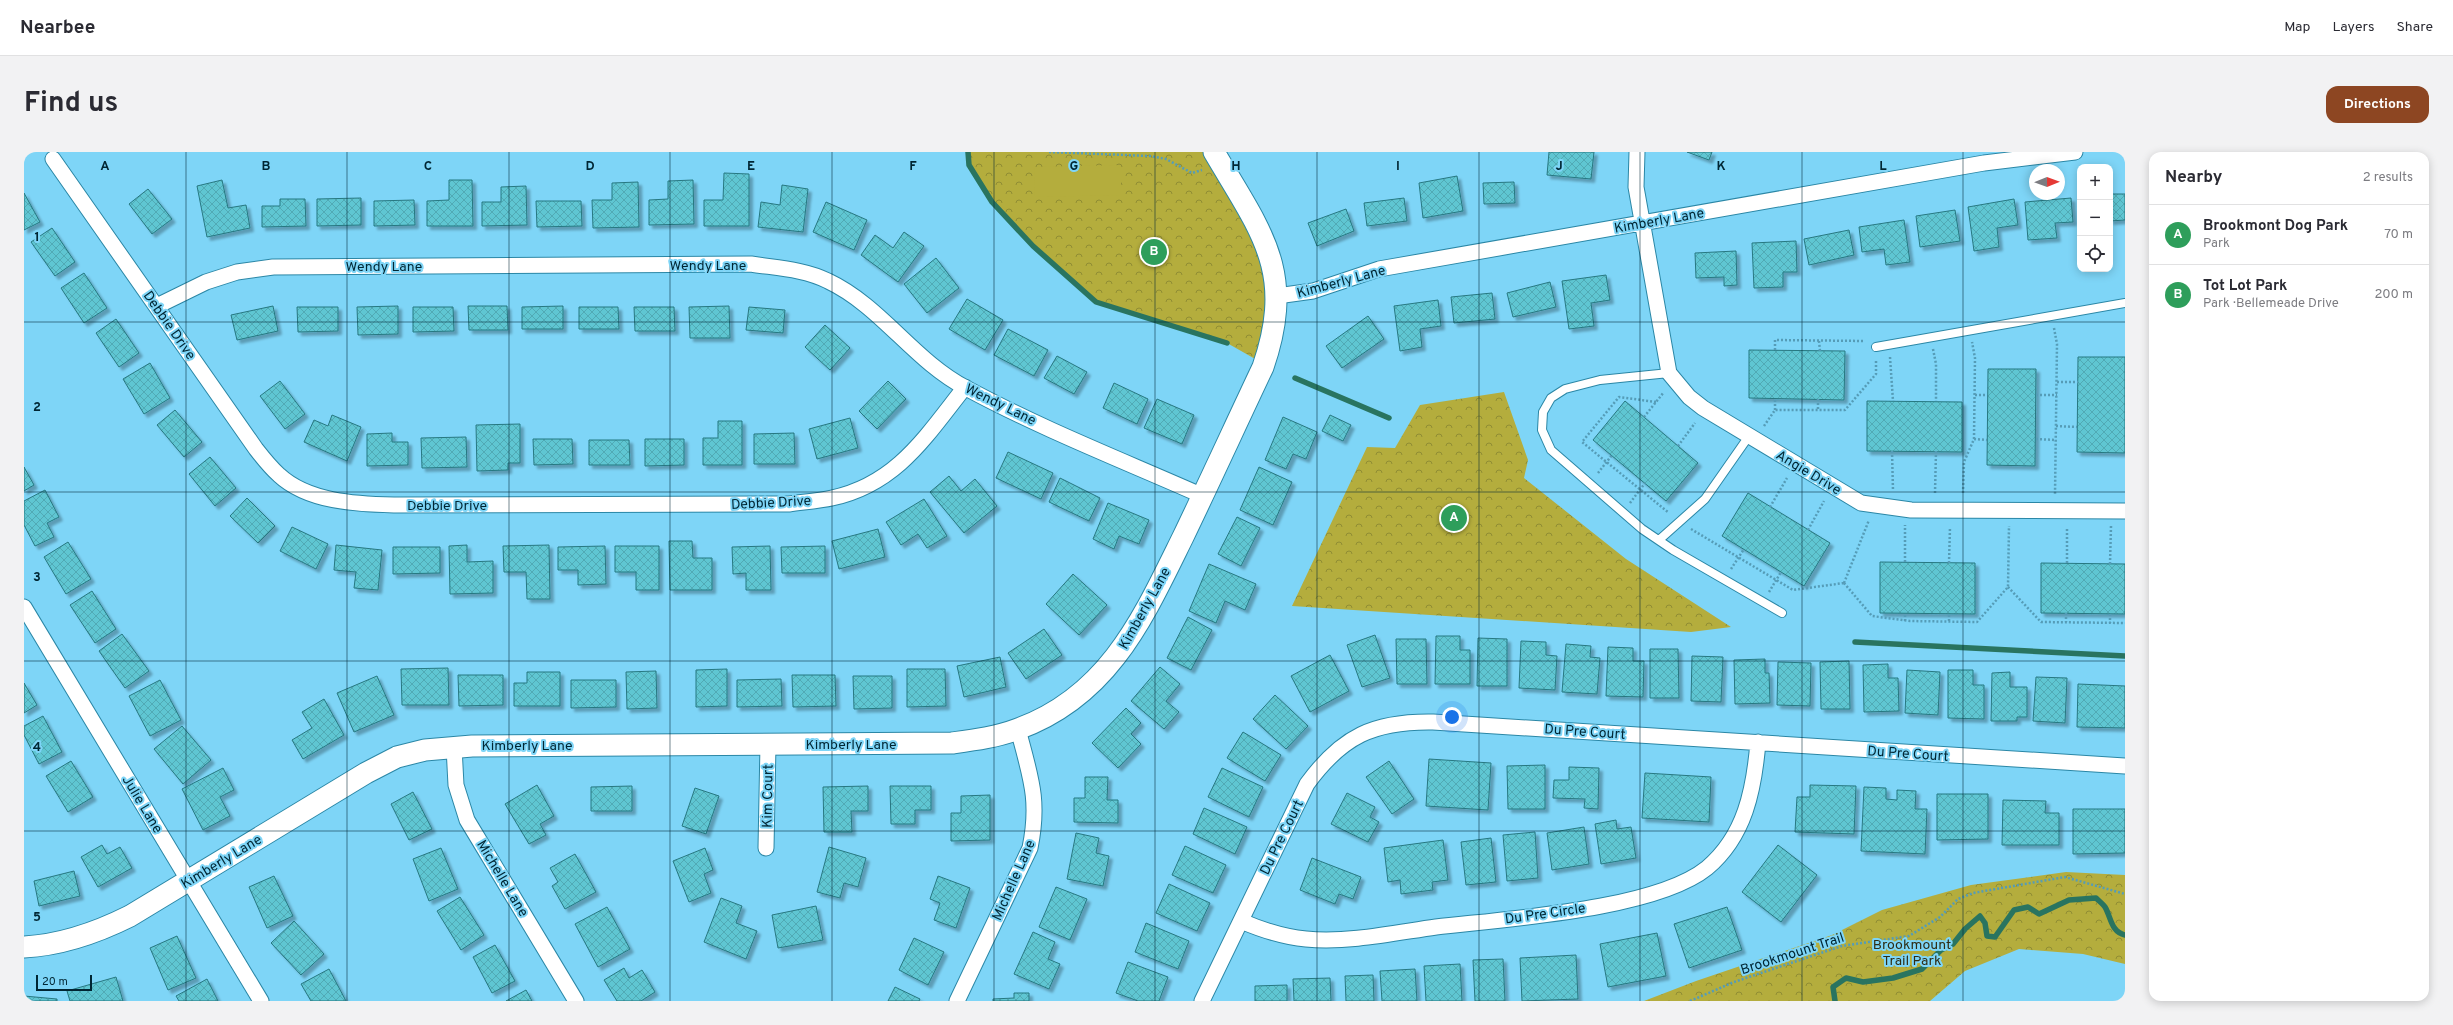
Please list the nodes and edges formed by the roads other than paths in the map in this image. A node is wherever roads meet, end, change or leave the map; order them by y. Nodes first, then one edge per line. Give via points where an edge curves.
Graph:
1 (1637, 152) edge
2 (2075, 152) edge
3 (1216, 155) edge
4 (1983, 157) edge
5 (53, 159) dead end
6 (1643, 223) junction
7 (1277, 296) junction
8 (2125, 303) edge
9 (157, 306) junction
10 (1876, 347) road end
11 (1669, 373) junction
12 (965, 388) junction
13 (1752, 438) junction
14 (1203, 496) junction
15 (2118, 511) edge
16 (1659, 540) junction
17 (24, 607) edge
18 (1782, 613) dead end
19 (1018, 729) junction
20 (1758, 742) junction
21 (768, 744) junction
22 (454, 747) junction
23 (2125, 766) edge
24 (766, 848) dead end
25 (189, 880) junction
26 (1241, 921) junction
27 (24, 947) edge
28 (261, 1001) edge
29 (576, 1001) edge
30 (957, 1001) edge
31 (1202, 1001) edge

1 - 6 street, Angie Drive via 1636,187
2 - 4 street, Kimberly Lane
3 - 7 street via 1257,225 1271,258
4 - 6 street, Kimberly Lane
5 - 9 street, Debbie Drive
6 - 7 street, Kimberly Lane via 1379,269 1313,291
6 - 11 street, Angie Drive
7 - 14 street, Kimberly Lane via 1273,332 1263,367
8 - 10 lane
9 - 12 street, Wendy Lane via 206,282 237,272 273,267 751,264 792,270 828,280 855,298 924,359
9 - 12 street, Debbie Drive via 256,450 280,476 305,491 339,501 368,504 789,504 832,498 871,485 894,470 921,445
11 - 13 street, Angie Drive via 1689,397 1703,408
11 - 16 lane via 1600,380 1566,390 1551,398 1543,412 1542,430 1551,450 1589,485
12 - 14 street, Wendy Lane
13 - 15 street, Angie Drive via 1861,503 1873,506 1899,510
13 - 16 lane via 1705,499
14 - 19 street, Kimberly Lane via 1126,646 1078,695
16 - 18 lane
17 - 25 street, Julie Lane
19 - 21 street, Kimberly Lane via 986,738 952,743
19 - 30 street, Michelle Lane via 1035,797 1035,822 1030,848
20 - 23 street, Du Pre Court
20 - 26 street, Du Pre Circle via 1750,797 1744,818 1734,838 1706,868 1690,879 1668,888 1613,902 1549,913 1329,940 1285,936
20 - 26 street, Du Pre Court via 1433,722 1409,722 1376,728 1338,749 1321,765 1307,784
21 - 22 street, Kimberly Lane
21 - 24 street, Kim Court
22 - 25 street, Kimberly Lane via 425,750 397,757 366,773
22 - 29 street, Michelle Lane via 456,785 467,820
25 - 27 street, Kimberly Lane via 100,931 67,941
25 - 28 street, Julie Lane
26 - 31 street, Du Pre Court

